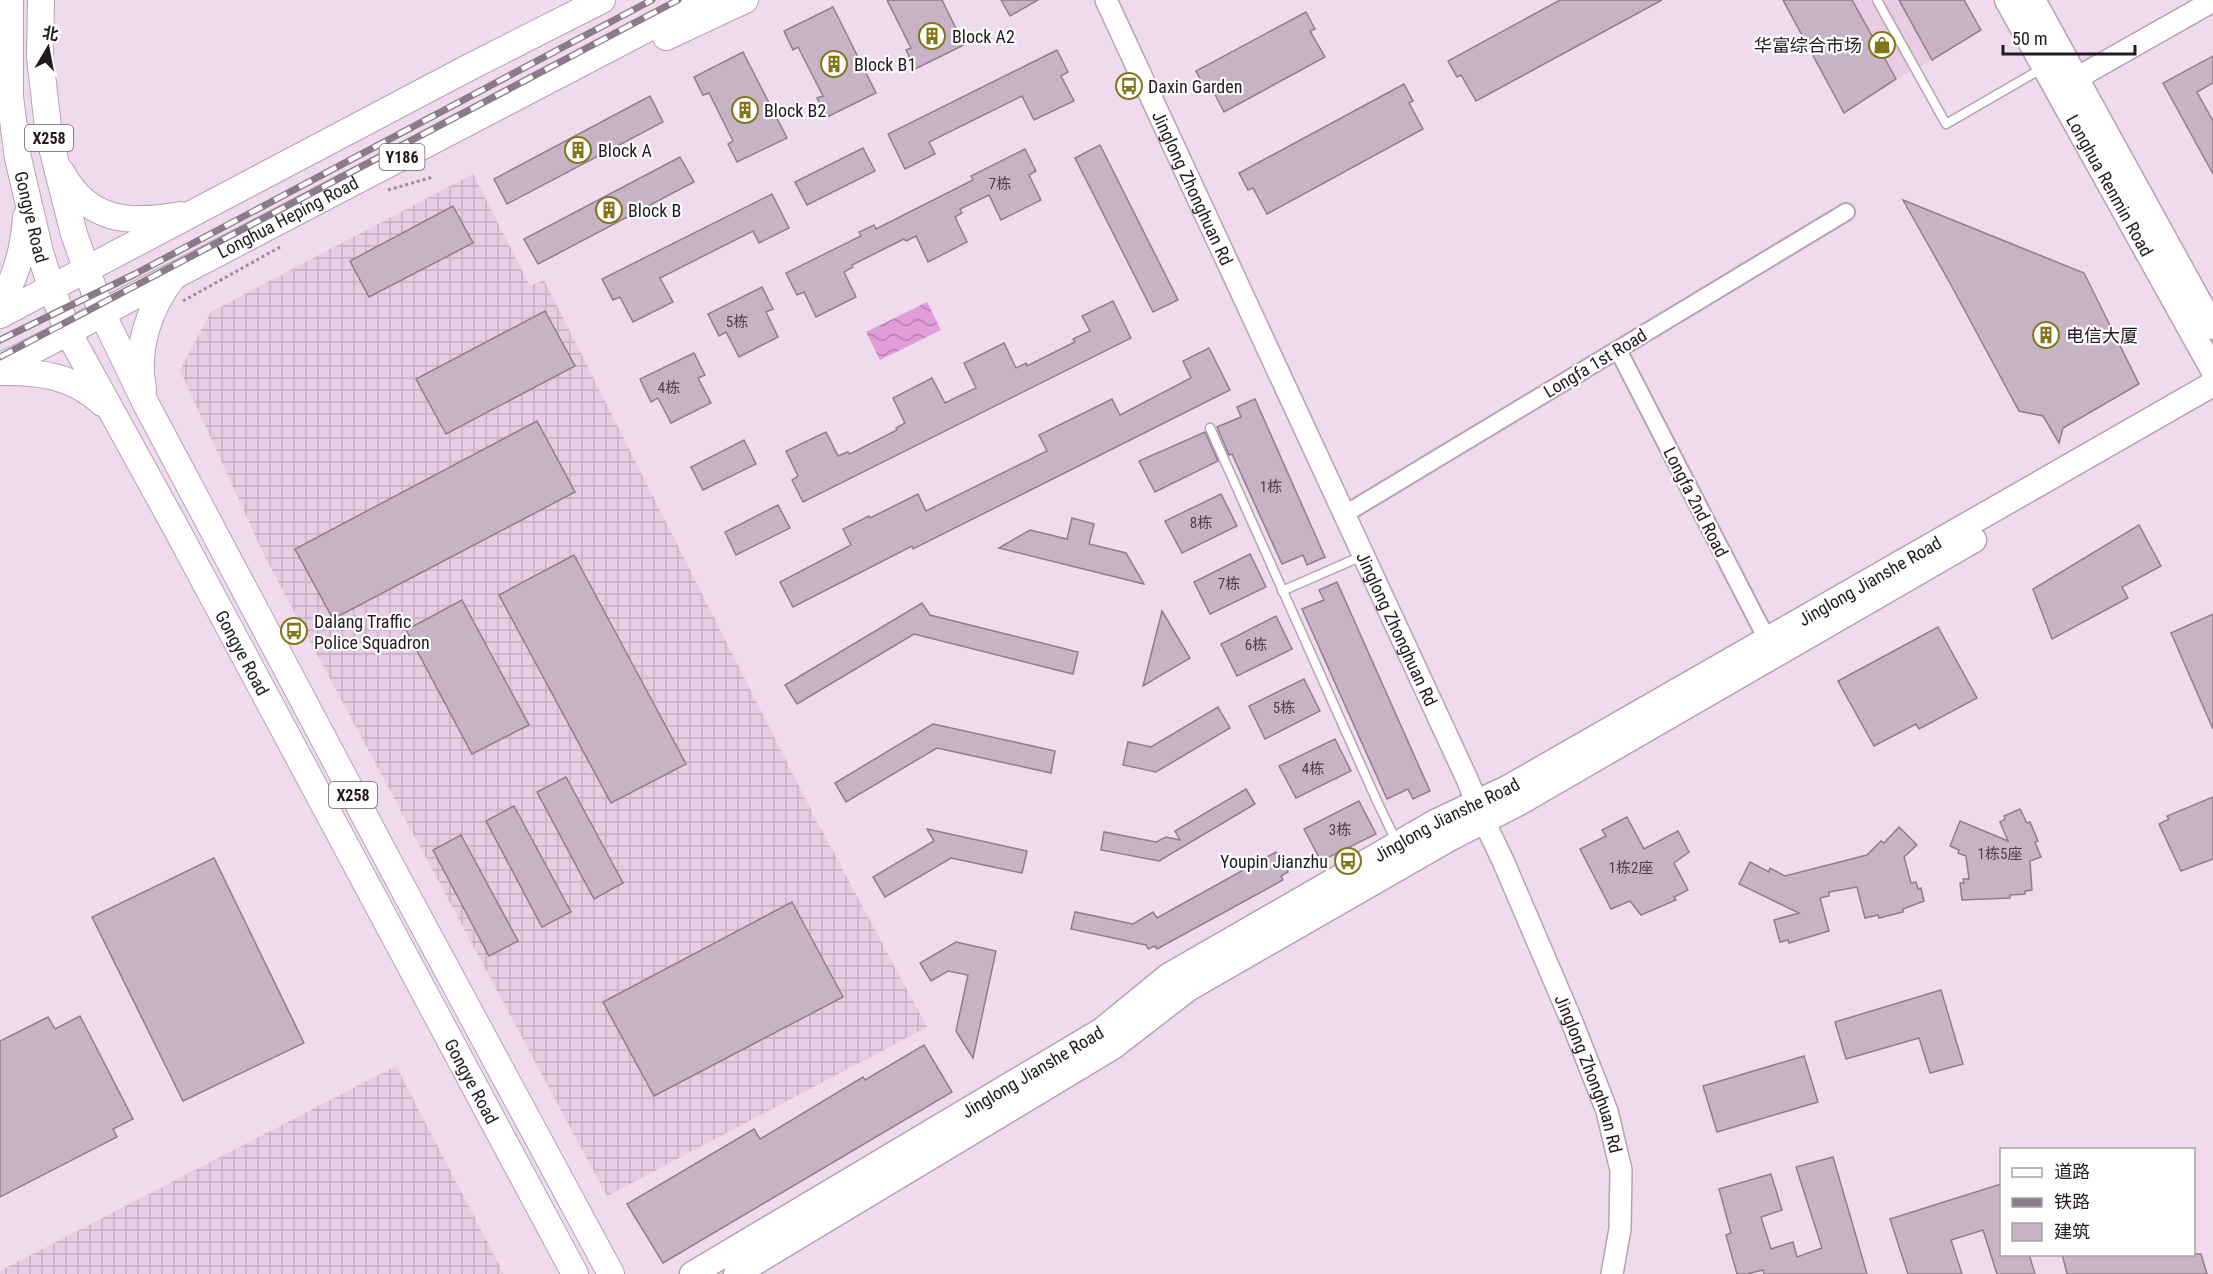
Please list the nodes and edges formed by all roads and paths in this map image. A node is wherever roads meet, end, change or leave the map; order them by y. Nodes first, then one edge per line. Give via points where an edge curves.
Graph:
1 (10, 0) edge
2 (41, 0) edge
3 (602, 0) edge
4 (702, 0) edge
5 (745, 0) edge
6 (1106, 0) edge
7 (1877, 0) edge
8 (2007, 0) edge
9 (2033, 0) edge
10 (2213, 1) edge
11 (2044, 67) junction
12 (566, 70) junction
13 (2077, 78) junction
14 (5, 85) edge
15 (52, 150) junction
16 (433, 177) dead end
17 (382, 192) dead end
18 (26, 196) junction
19 (198, 212) junction
20 (1846, 212) dead end
21 (285, 244) dead end
22 (86, 271) junction
23 (174, 276) junction
24 (52, 288) junction
25 (0, 303) edge
26 (177, 304) dead end
27 (102, 313) junction
28 (0, 315) edge
29 (2213, 327) edge
30 (68, 332) junction
31 (1618, 350) junction
32 (0, 366) edge
33 (2213, 370) edge
34 (0, 372) edge
35 (2213, 384) edge
36 (2213, 403) edge
37 (146, 404) junction
38 (110, 412) junction
39 (1209, 428) dead end
40 (1345, 514) junction
41 (1364, 555) junction
42 (1282, 591) junction
43 (1771, 647) junction
44 (1480, 812) junction
45 (1398, 843) junction
46 (575, 1274) edge
47 (611, 1274) edge
48 (692, 1274) edge
49 (736, 1274) edge
50 (1612, 1274) edge

1 - 14 main road, Gongye Road / X258
2 - 15 main road, Gongye Road / X258 via 40,57
3 - 19 main road, Y186
4 - 12 main road, Longhua Heping Road / Y186
5 - 12 main road via 635,50
6 - 40 street, Jinglong Zhonghuan Rd
7 - 11 lane via 1946,124
8 - 11 main road, Longhua Renmin Road
9 - 13 main road, Longhua Renmin Road
10 - 13 street
11 - 33 main road, Longhua Renmin Road
12 - 23 main road, Longhua Heping Road / Y186
13 - 29 main road, Longhua Renmin Road
14 - 18 main road, Gongye Road / X258
15 - 19 main road via 74,190 100,213 139,219
15 - 22 main road, Gongye Road / X258
16 - 17 path
18 - 24 main road, Gongye Road / X258
18 - 25 main road via 22,246
19 - 22 main road, Y186
20 - 31 street, Longfa 1st Road
21 - 26 path
22 - 24 main road, Y186
22 - 27 main road, Gongye Road / X258
23 - 27 main road, Longhua Heping Road / Y186
23 - 37 main road via 151,312 145,334 141,363
24 - 28 main road, Y186
24 - 30 main road, Gongye Road / X258
27 - 30 main road, Longhua Heping Road / Y186
27 - 37 main road, Gongye Road / X258
30 - 32 main road, Longhua Heping Road / Y186
30 - 38 main road, Gongye Road / X258
31 - 40 street, Longfa 1st Road
31 - 43 street, Longfa 2nd Road
34 - 38 main road via 46,374 78,384
35 - 43 main road, Jinglong Jianshe Road
36 - 43 main road, Jinglong Jianshe Road
37 - 47 main road, Gongye Road / X258
38 - 46 main road, Gongye Road / X258 via 182,538
39 - 42 lane
40 - 41 street, Jinglong Zhonghuan Rd
41 - 42 lane
41 - 44 street, Jinglong Zhonghuan Rd
42 - 45 lane
43 - 44 main road, Jinglong Jianshe Road via 1519,803
44 - 45 main road, Jinglong Jianshe Road via 1437,821
44 - 49 main road, Jinglong Jianshe Road via 1449,839 1188,989 1113,1047
44 - 50 street, Jinglong Zhonghuan Rd via 1559,990 1607,1111 1621,1170 1620,1229
45 - 48 main road, Jinglong Jianshe Road via 1168,976 1102,1030

